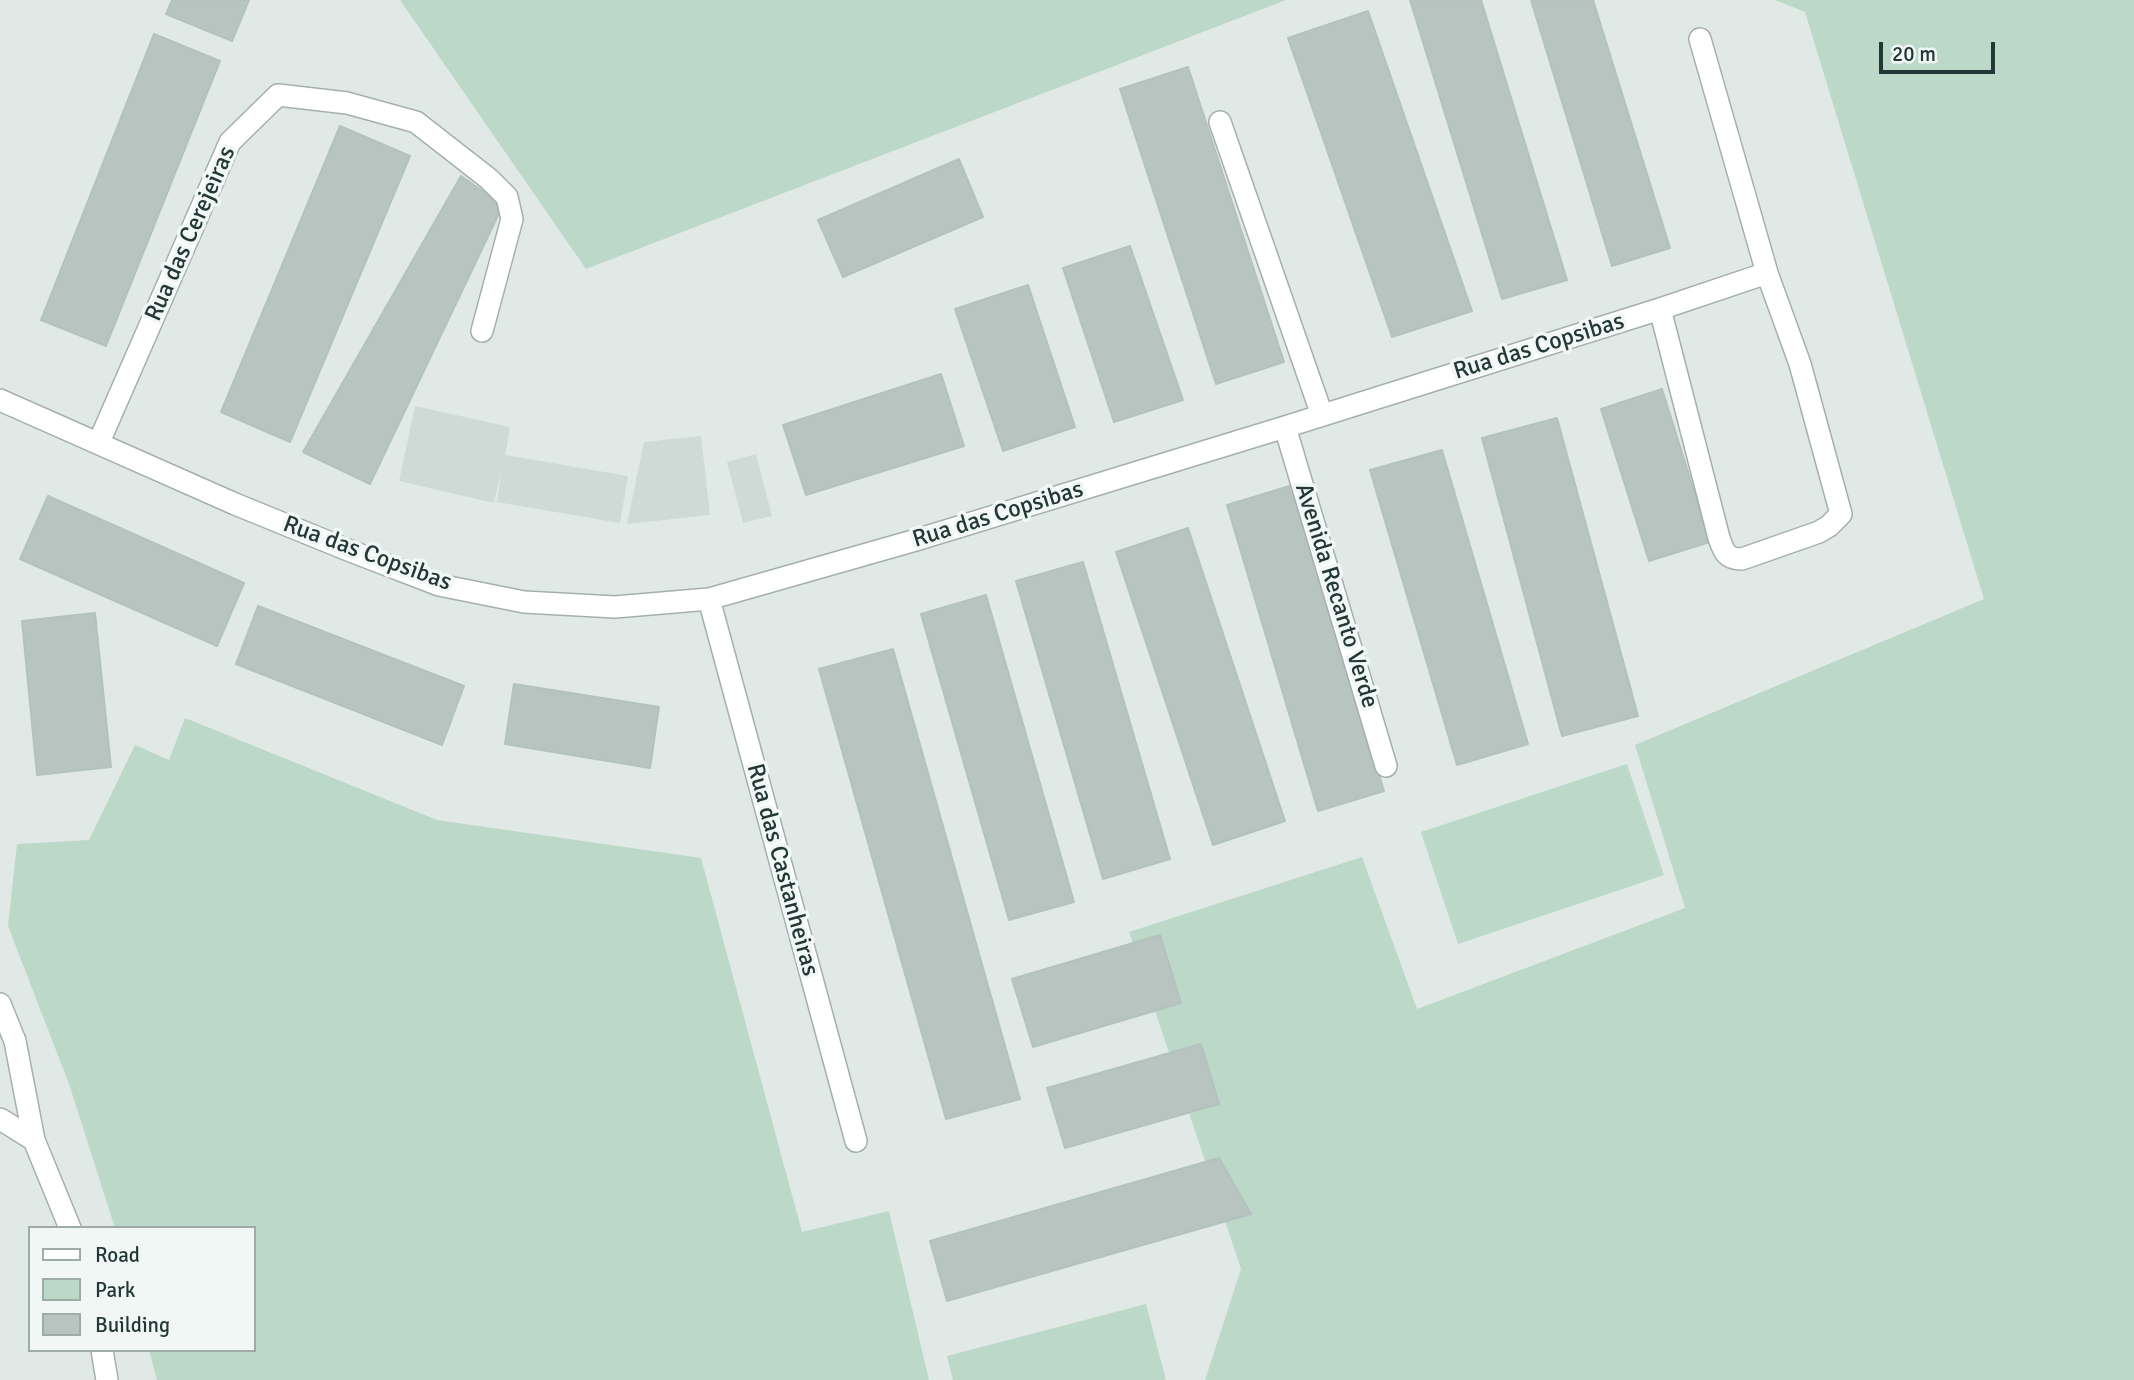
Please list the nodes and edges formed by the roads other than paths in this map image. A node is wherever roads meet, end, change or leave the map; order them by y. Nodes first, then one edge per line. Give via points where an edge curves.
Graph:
1 (1700, 39) dead end
2 (1220, 122) dead end
3 (1767, 273) junction
4 (1660, 309) junction
5 (482, 331) dead end
6 (0, 400) edge
7 (1322, 415) junction
8 (1285, 427) junction
9 (99, 442) junction
10 (709, 599) junction
11 (1387, 766) dead end
12 (0, 1004) edge
13 (0, 1119) edge
14 (34, 1140) junction
15 (856, 1141) dead end
16 (69, 1226) edge
17 (102, 1352) edge
18 (107, 1380) edge

1 - 3 street
2 - 7 street
3 - 4 street, Rua das Copsibas
3 - 4 street via 1800,364 1841,514 1819,532 1742,559 1725,554 1719,538
4 - 7 street, Rua das Copsibas
5 - 9 street, Rua das Cerejeiras via 512,219 507,197 416,122 347,103 278,95 230,142
6 - 9 street, Rua das Copsibas
7 - 8 street, Rua das Copsibas
8 - 10 street, Rua das Copsibas
8 - 11 street, Avenida Recanto Verde
9 - 10 street, Rua das Copsibas via 235,504 439,585 524,602 615,607
10 - 15 street, Rua das Castanheiras
12 - 14 street via 15,1041
13 - 14 street
14 - 16 street
17 - 18 street

